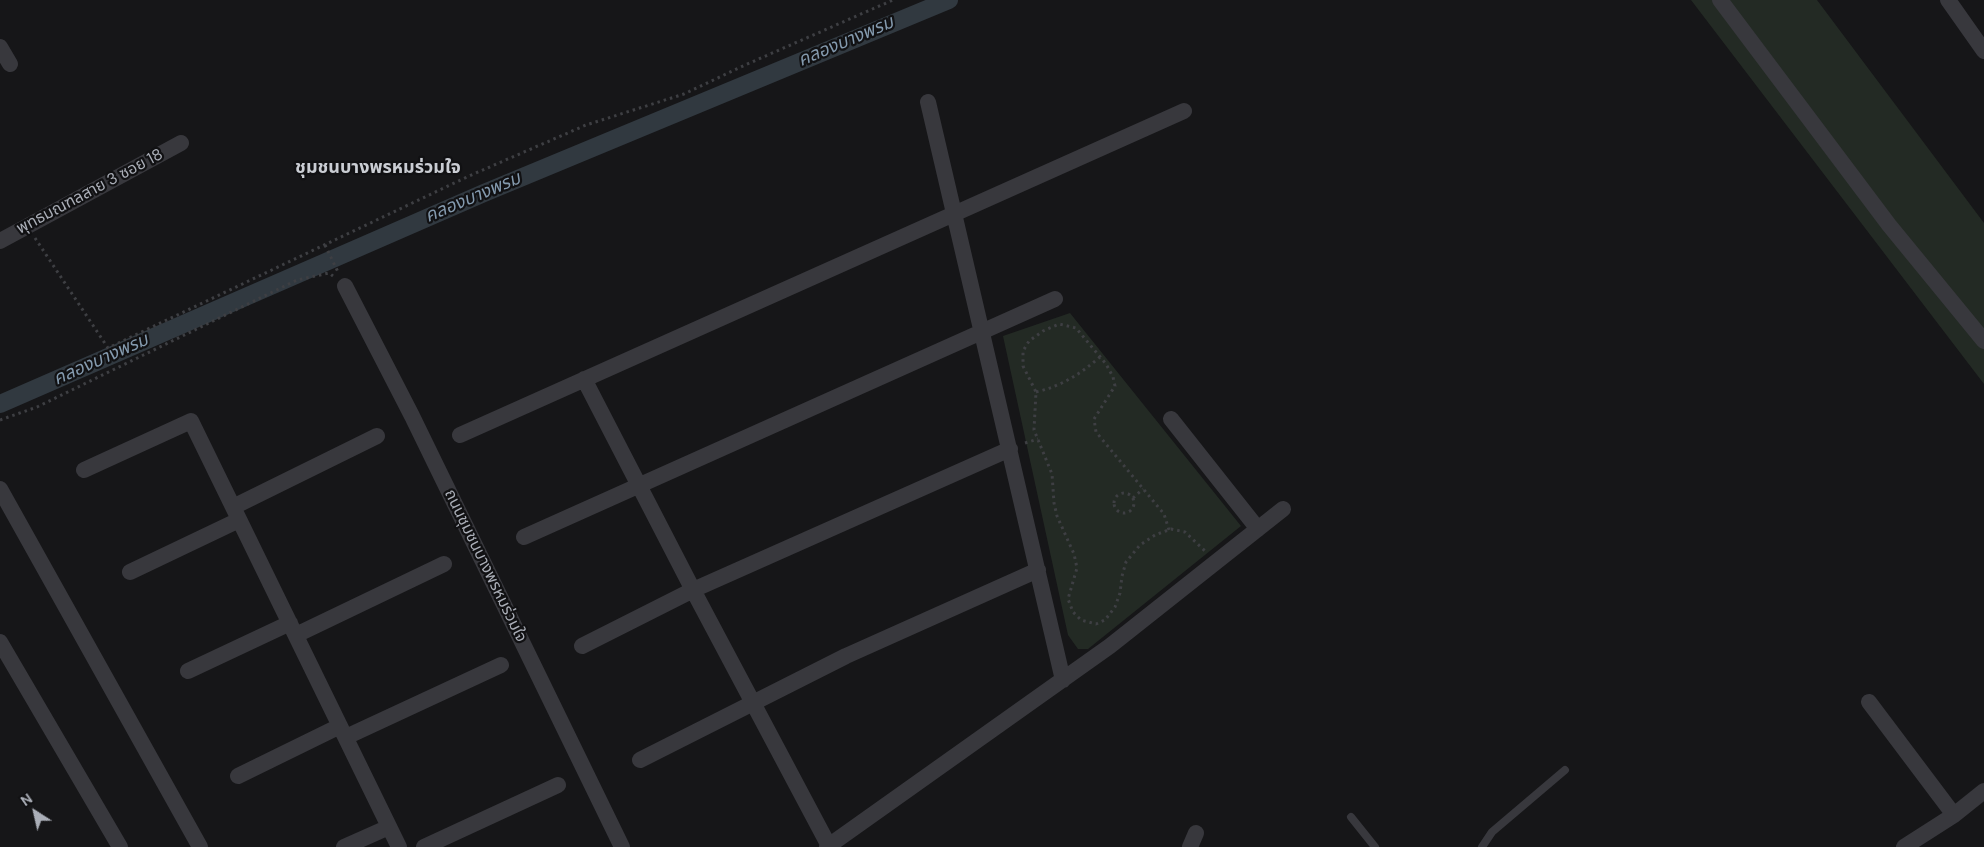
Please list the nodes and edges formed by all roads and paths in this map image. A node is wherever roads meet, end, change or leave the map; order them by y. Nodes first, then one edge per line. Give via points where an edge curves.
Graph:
1 (893, 0) edge
2 (1720, 0) edge
3 (1948, 0) edge
4 (0, 48) edge
5 (1984, 51) edge
6 (10, 64) dead end
7 (928, 102) dead end
8 (1184, 111) dead end
9 (181, 143) dead end
10 (954, 214) junction
11 (26, 226) junction
12 (0, 241) edge
13 (324, 245) junction
14 (337, 270) dead end
15 (329, 273) dead end
16 (345, 286) dead end
17 (1055, 300) dead end
18 (982, 332) junction
19 (1984, 341) edge
20 (1100, 357) junction
21 (584, 379) junction
22 (1036, 392) junction
23 (1171, 419) dead end
24 (0, 420) edge
25 (460, 434) dead end
26 (377, 436) dead end
27 (1010, 449) junction
28 (84, 470) dead end
29 (639, 486) junction
30 (0, 489) edge
31 (1143, 489) junction
32 (1132, 498) junction
33 (1283, 509) dead end
34 (236, 513) junction
35 (1258, 529) junction
36 (1169, 530) junction
37 (524, 537) dead end
38 (1215, 563) junction
39 (444, 564) dead end
40 (1038, 570) junction
41 (130, 572) dead end
42 (693, 590) junction
43 (293, 629) junction
44 (0, 642) edge
45 (582, 646) dead end
46 (501, 665) dead end
47 (188, 671) dead end
48 (1063, 680) junction
49 (1869, 702) dead end
50 (753, 703) junction
51 (343, 731) junction
52 (640, 760) dead end
53 (1565, 770) dead end
54 (238, 776) dead end
55 (558, 785) dead end
56 (1984, 792) edge
57 (1954, 815) junction
58 (1351, 817) dead end
59 (390, 827) junction
60 (828, 846) edge
61 (1906, 846) edge
62 (120, 847) edge
63 (200, 847) edge
64 (344, 847) edge
65 (399, 847) edge
66 (424, 847) edge
67 (622, 847) edge
68 (1375, 847) edge
69 (1482, 847) edge

1 - 13 path via 684,94 586,125 468,176
2 - 19 street via 1889,225
3 - 5 street
4 - 6 street
7 - 10 street
8 - 10 street
9 - 11 street, พุทธมณฑลสาย 3 ซอย 18
10 - 18 street
10 - 21 street
11 - 12 street, พุทธมณฑลสาย 3 ซอย 18
11 - 13 path via 108,348
13 - 14 path
15 - 24 path via 297,280 37,407
16 - 67 street, ถนนชุมชนบางพรหมร่วมใจ
17 - 18 street
18 - 27 street
18 - 29 street
20 - 22 path via 1078,376 1051,389
20 - 22 path via 1076,328 1059,324 1043,331 1029,341 1023,351 1023,366
20 - 31 path via 1115,386 1094,419 1096,432
21 - 25 street
21 - 29 street
22 - 36 path via 1034,430 1052,474 1057,516 1077,568 1068,599 1073,612 1081,620 1096,624 1105,620 1115,607 1126,562 1140,545
23 - 35 street
26 - 34 street
27 - 40 street
27 - 42 street
28 - 34 street via 191,421
29 - 37 street
29 - 42 street
30 - 63 street
31 - 32 path
31 - 36 path via 1164,514
32 - 32 path via 1132,508 1128,512 1121,512 1114,506 1116,497 1121,494
33 - 35 street
34 - 41 street
34 - 43 street
35 - 38 street
36 - 38 path via 1185,532
38 - 48 street
39 - 43 street
40 - 48 street
40 - 50 street via 846,656
42 - 45 street
42 - 50 street
43 - 47 street
43 - 51 street
44 - 62 street
46 - 51 street
48 - 60 street
49 - 57 street
50 - 52 street
50 - 60 street
51 - 54 street
51 - 59 street
53 - 69 lane via 1492,832
55 - 66 street
56 - 57 street
57 - 61 street
58 - 68 lane
59 - 64 street
59 - 65 street

